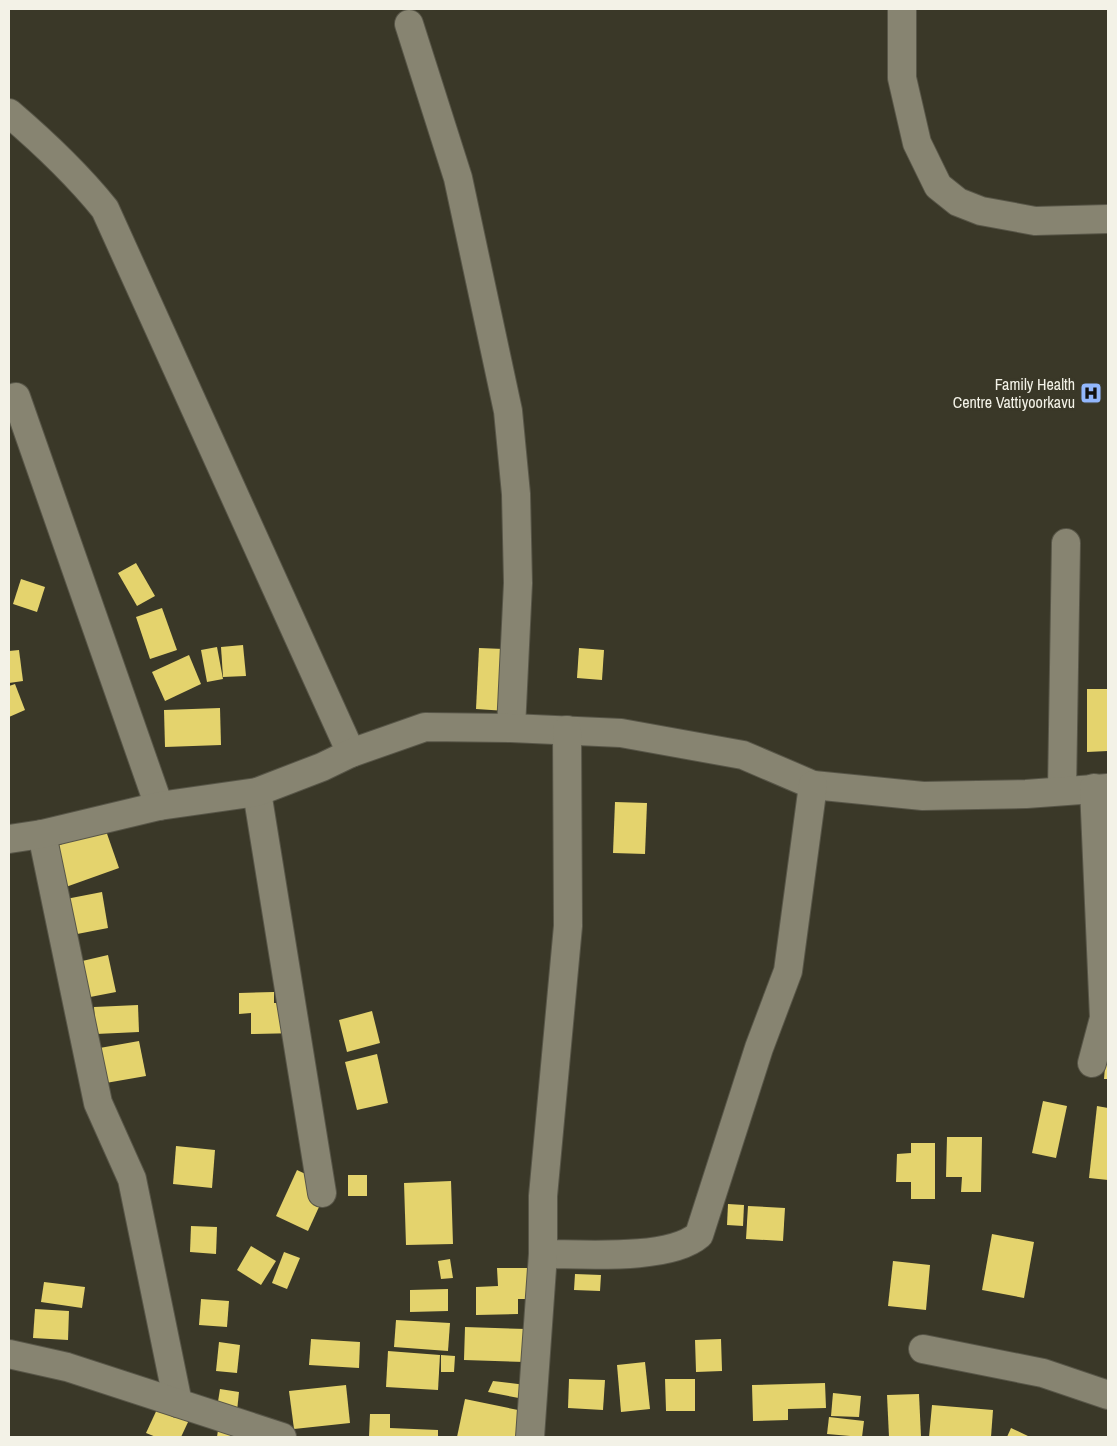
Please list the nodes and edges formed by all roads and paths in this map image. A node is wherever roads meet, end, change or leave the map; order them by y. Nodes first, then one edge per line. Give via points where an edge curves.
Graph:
1 (902, 9) edge
2 (409, 24) dead end
3 (9, 113) edge
4 (1108, 219) edge
5 (16, 397) dead end
6 (1066, 543) dead end
7 (511, 728) junction
8 (566, 730) junction
9 (351, 754) junction
10 (813, 785) junction
11 (1101, 788) edge
12 (1062, 791) junction
13 (257, 792) junction
14 (159, 806) junction
15 (42, 834) junction
16 (9, 840) edge
17 (1092, 1063) dead end
18 (322, 1193) dead end
19 (542, 1254) junction
20 (923, 1349) dead end
21 (9, 1354) edge
22 (1108, 1396) edge
23 (178, 1403) junction
24 (282, 1437) edge
25 (530, 1437) edge

1 - 4 street via 902,78 917,143 938,186 958,202 981,211 1035,220
2 - 7 street via 458,178 508,411 516,494 518,583
3 - 9 street via 60,158 105,209
5 - 14 street
6 - 12 street
7 - 8 street
7 - 9 street via 425,727
8 - 10 street via 621,733 743,755
8 - 19 street via 568,926 543,1196
9 - 13 street
10 - 12 street via 923,796
10 - 19 street via 788,970 759,1048 699,1236 691,1242 649,1253
11 - 12 street
11 - 17 street via 1104,1018
13 - 14 street
13 - 18 street
14 - 15 street
15 - 16 street
15 - 23 street via 98,1104 132,1179
19 - 25 street
20 - 22 street via 1043,1373
21 - 23 street via 68,1367
23 - 24 street

